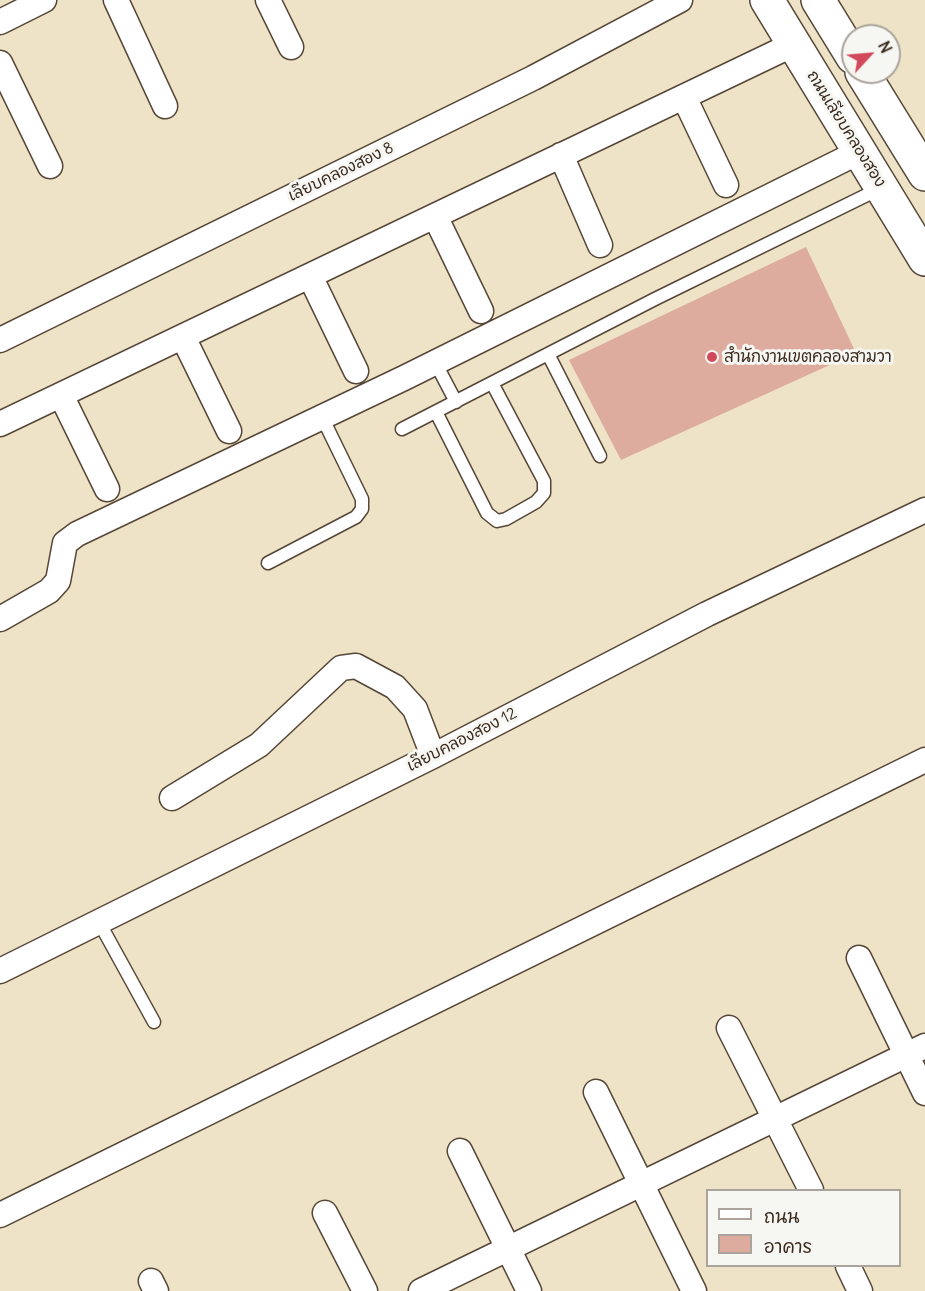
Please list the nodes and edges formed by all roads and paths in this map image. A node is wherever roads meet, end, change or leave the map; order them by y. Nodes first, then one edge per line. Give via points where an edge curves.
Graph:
1 (44, 0) edge
2 (116, 0) edge
3 (268, 0) edge
4 (680, 0) edge
5 (766, 0) edge
6 (818, 0) edge
7 (0, 22) edge
8 (841, 37) edge
9 (794, 44) junction
10 (291, 47) dead end
11 (0, 63) edge
12 (869, 84) edge
13 (684, 97) junction
14 (165, 106) dead end
15 (860, 152) junction
16 (561, 155) junction
17 (50, 166) dead end
18 (925, 174) edge
19 (726, 185) dead end
20 (882, 188) junction
21 (435, 216) junction
22 (600, 245) dead end
23 (925, 259) edge
24 (310, 276) junction
25 (482, 311) dead end
26 (183, 337) junction
27 (0, 340) edge
28 (548, 354) junction
29 (435, 362) junction
30 (356, 371) dead end
31 (492, 383) junction
32 (61, 394) junction
33 (456, 402) junction
34 (436, 412) junction
35 (322, 417) junction
36 (0, 424) edge
37 (402, 429) dead end
38 (229, 431) dead end
39 (600, 456) dead end
40 (107, 489) dead end
41 (925, 510) edge
42 (268, 563) dead end
43 (0, 619) edge
44 (433, 756) junction
45 (925, 760) edge
46 (172, 798) dead end
47 (99, 922) junction
48 (859, 958) dead end
49 (0, 971) edge
50 (154, 1022) dead end
51 (729, 1028) dead end
52 (915, 1050) edge
53 (596, 1092) dead end
54 (925, 1093) edge
55 (775, 1118) junction
56 (460, 1151) dead end
57 (641, 1184) junction
58 (810, 1189) edge
59 (325, 1213) dead end
60 (0, 1215) edge
61 (507, 1248) junction
62 (849, 1267) edge
63 (365, 1291) edge
64 (421, 1291) edge
65 (529, 1291) edge
66 (694, 1291) edge
67 (861, 1291) edge

1 - 7 street
2 - 14 street
3 - 10 street
4 - 27 street, เลียบคลองสอง 8 via 533,78
5 - 9 main road, ถนนเลียบคลองสอง
6 - 8 main road
9 - 13 street
9 - 15 main road, ถนนเลียบคลองสอง
11 - 17 street
12 - 18 main road
13 - 16 street
13 - 19 street
15 - 20 main road, ถนนเลียบคลองสอง
15 - 29 street
16 - 21 street
16 - 22 street
20 - 23 main road, ถนนเลียบคลองสอง
20 - 28 lane
21 - 24 street
21 - 25 street
24 - 26 street
24 - 30 street
26 - 32 street
26 - 38 street
28 - 31 lane
28 - 39 lane
29 - 33 lane
29 - 35 street
31 - 33 lane
31 - 34 lane via 544,481 544,493 536,502 506,519 496,521 487,513
32 - 36 street
32 - 40 street
33 - 34 lane
34 - 37 lane
35 - 42 lane via 363,499 362,509 356,517
35 - 43 street via 77,534 65,543 58,581 49,591
41 - 44 street, เลียบคลองสอง 12 via 707,614
44 - 46 street via 415,709 395,687 356,666 341,668 260,745
44 - 47 street, เลียบคลองสอง 12
45 - 60 street
47 - 49 street, เลียบคลองสอง 12
47 - 50 lane
48 - 52 street
51 - 55 street
52 - 54 street
52 - 55 street
53 - 57 street
55 - 57 street
55 - 58 street
56 - 61 street
57 - 61 street
57 - 66 street
59 - 63 street
61 - 64 street
61 - 65 street
62 - 67 street

